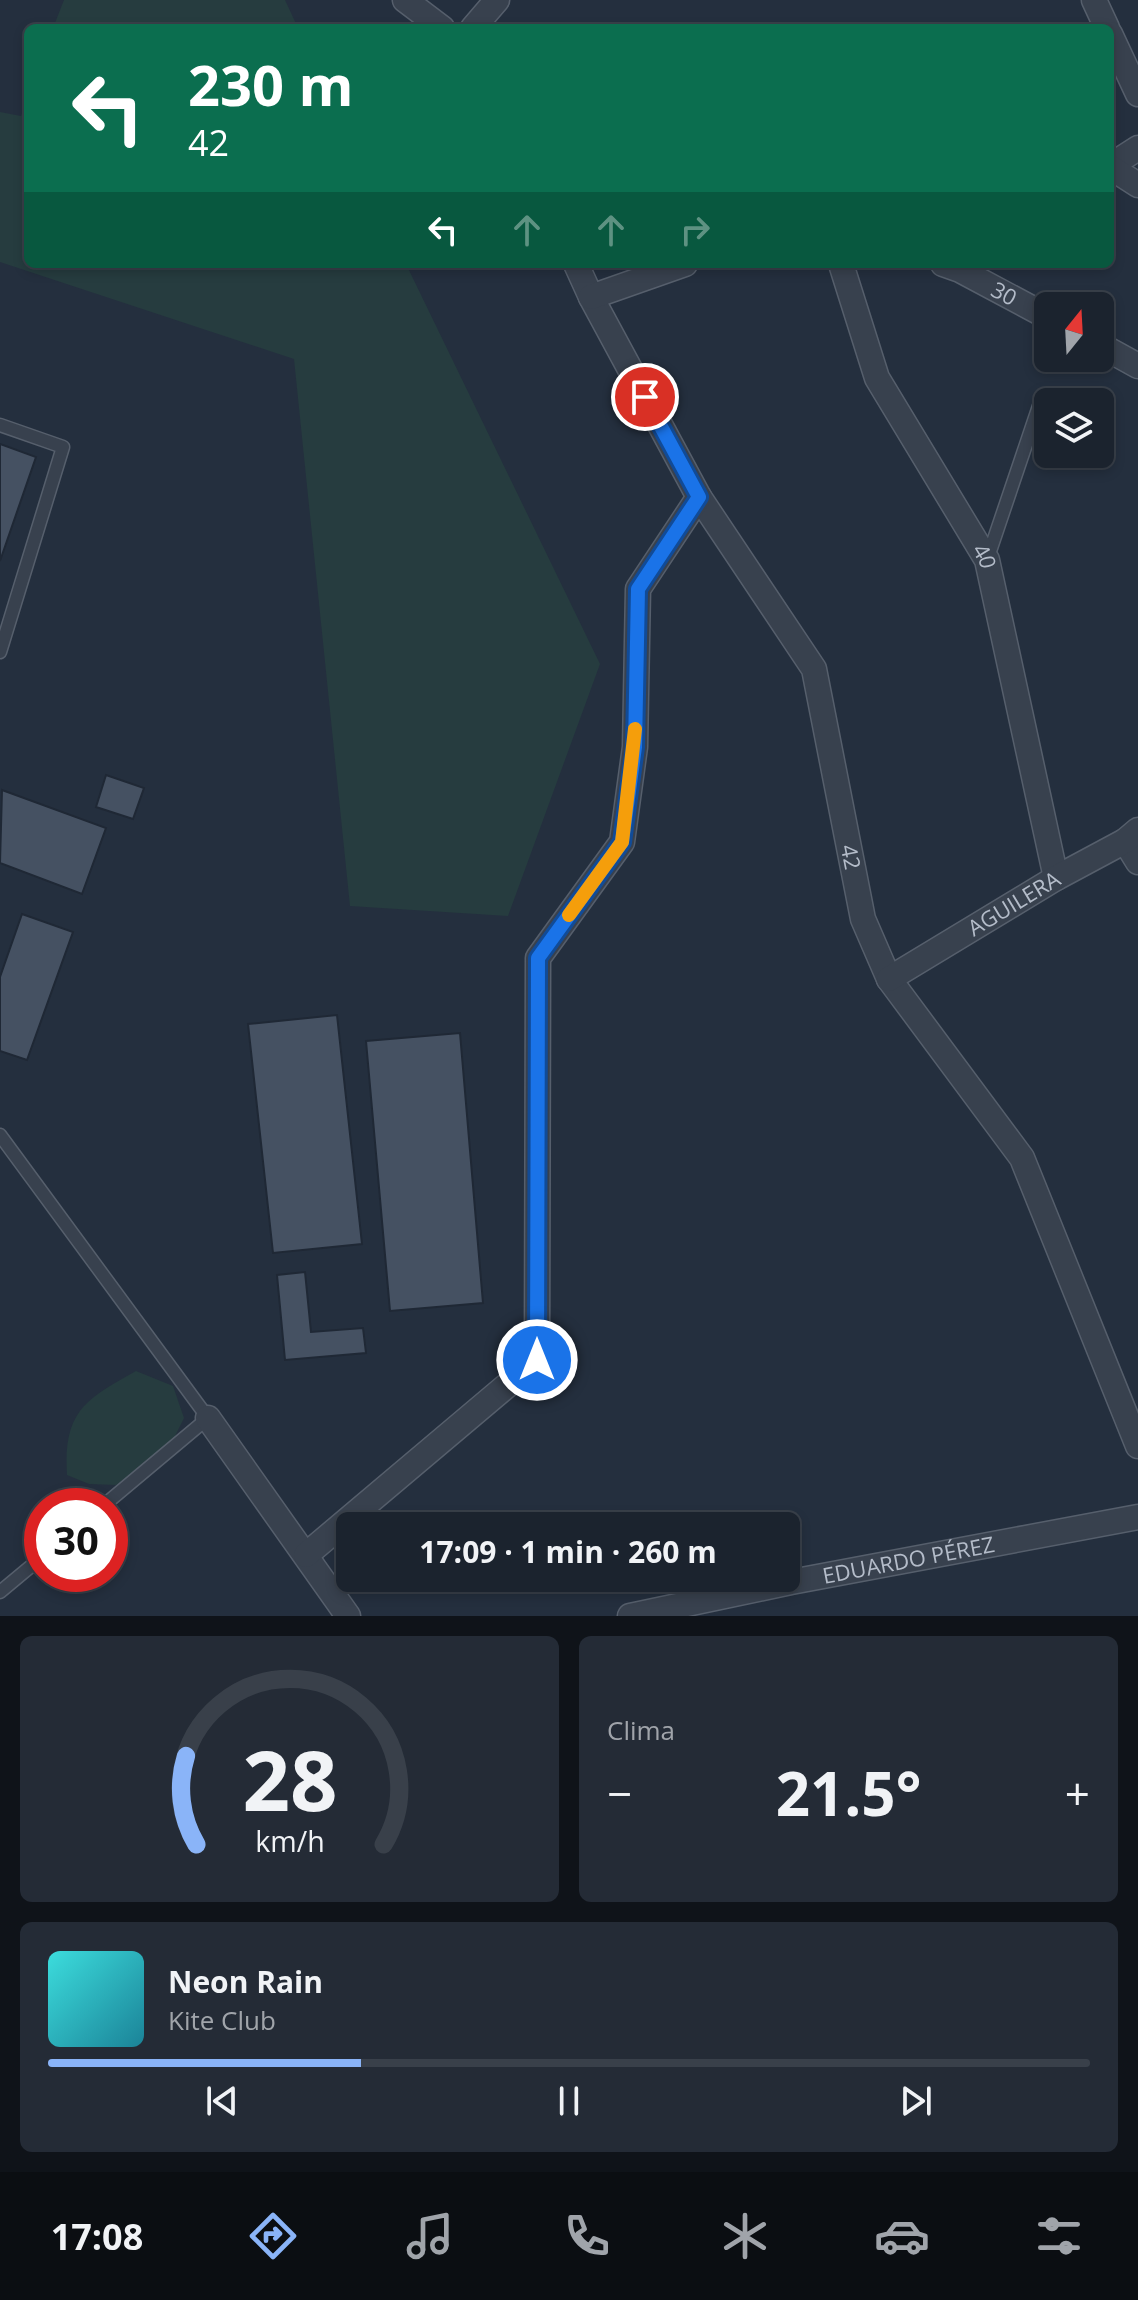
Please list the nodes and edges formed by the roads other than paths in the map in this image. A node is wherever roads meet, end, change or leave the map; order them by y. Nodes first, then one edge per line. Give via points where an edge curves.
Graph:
1 (405, 0) edge
2 (497, 0) edge
3 (1094, 0) edge
4 (437, 24) edge
5 (476, 24) edge
6 (1105, 24) edge
7 (1114, 43) edge
8 (1138, 94) edge
9 (1138, 148) edge
10 (1114, 163) edge
11 (1114, 169) edge
12 (1138, 185) edge
13 (578, 268) edge
14 (674, 268) edge
15 (842, 268) edge
16 (961, 268) edge
17 (591, 297) junction
18 (1034, 309) edge
19 (1114, 353) edge
20 (1138, 366) edge
21 (1034, 421) edge
22 (0, 425) edge
23 (699, 497) junction
24 (987, 560) junction
25 (0, 652) edge
26 (1134, 844) edge
27 (1056, 878) junction
28 (889, 979) junction
29 (0, 1135) edge
30 (208, 1418) junction
31 (1138, 1446) edge
32 (124, 1488) edge
33 (1138, 1517) edge
34 (306, 1555) junction
35 (24, 1572) edge
36 (0, 1592) edge
37 (348, 1616) edge
38 (630, 1616) edge

1 - 4 street
2 - 5 street
3 - 6 street
7 - 8 street
9 - 10 street
11 - 12 street
13 - 17 street, 42
14 - 17 street
15 - 24 street, 40 via 877,378
16 - 18 street, 30
17 - 23 street, 42
19 - 20 street
21 - 24 lane
22 - 25 lane via 63,447
23 - 28 street, 42 via 814,669 863,919
23 - 34 street via 638,589 635,747 622,842 538,958 537,1360
24 - 27 street, 40
26 - 27 street, AGUILERA
27 - 28 street, AGUILERA
28 - 31 street, 42 via 1022,1158
29 - 30 lane
30 - 32 lane
30 - 34 street
33 - 38 street, EDUARDO PÉREZ
34 - 37 street
35 - 36 lane

